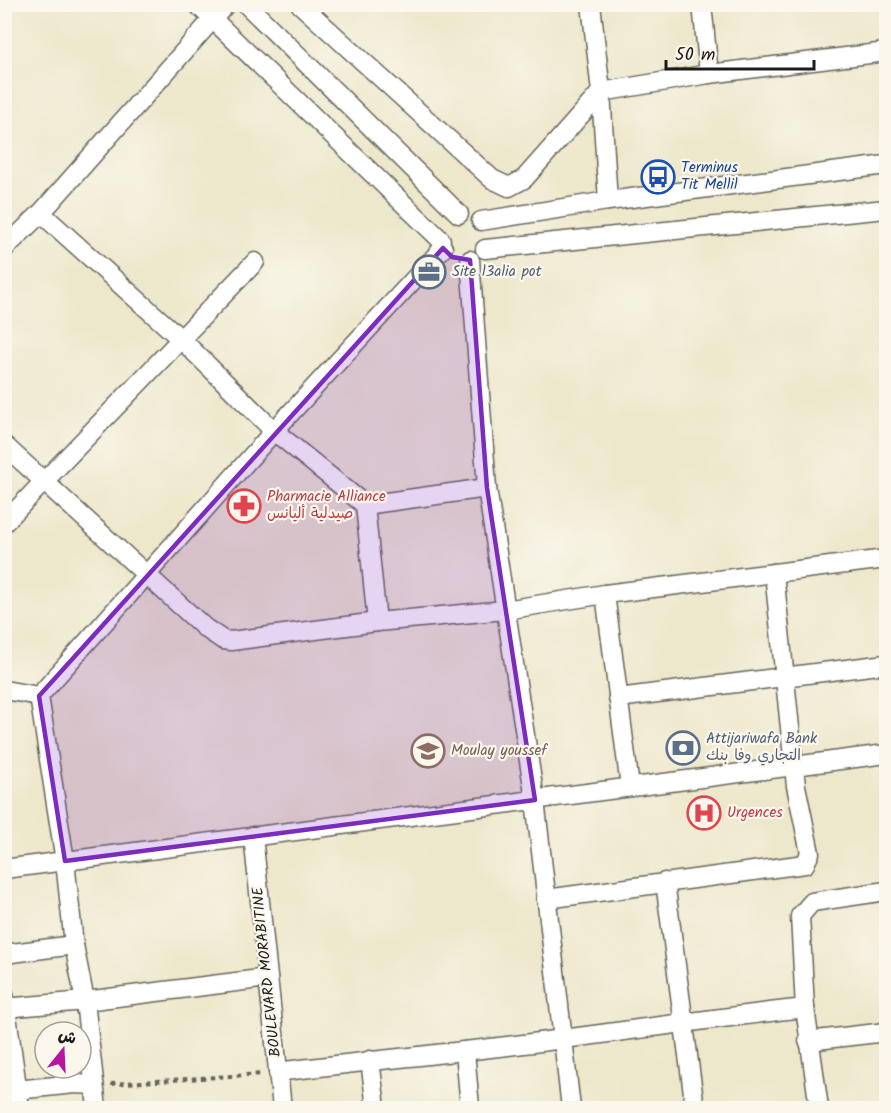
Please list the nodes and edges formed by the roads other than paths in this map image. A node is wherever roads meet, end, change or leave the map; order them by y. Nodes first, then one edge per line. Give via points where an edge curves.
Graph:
1 (197, 4) edge
2 (226, 4) edge
3 (246, 4) edge
4 (300, 4) edge
5 (591, 4) edge
6 (702, 4) edge
7 (213, 19) junction
8 (886, 52) edge
9 (709, 74) junction
10 (601, 92) junction
11 (886, 165) edge
12 (608, 201) junction
13 (886, 209) edge
14 (40, 213) junction
15 (459, 214) junction
16 (481, 221) junction
17 (442, 244) junction
18 (4, 249) edge
19 (485, 249) junction
20 (470, 260) junction
21 (255, 262) dead end
22 (182, 340) junction
23 (274, 431) junction
24 (4, 445) edge
25 (42, 481) junction
26 (487, 488) junction
27 (365, 506) junction
28 (4, 523) edge
29 (886, 559) edge
30 (146, 573) junction
31 (774, 573) junction
32 (605, 594) junction
33 (505, 610) junction
34 (377, 622) junction
35 (886, 664) edge
36 (785, 677) junction
37 (4, 690) edge
38 (39, 696) junction
39 (618, 698) junction
40 (886, 754) edge
41 (794, 766) junction
42 (630, 787) junction
43 (535, 800) junction
44 (253, 836) junction
45 (65, 861) junction
46 (4, 869) edge
47 (665, 882) junction
48 (886, 891) edge
49 (546, 899) junction
50 (74, 945) junction
51 (4, 954) edge
52 (268, 978) junction
53 (85, 1001) junction
54 (6, 1003) edge
55 (805, 1008) junction
56 (683, 1021) junction
57 (886, 1032) edge
58 (563, 1038) junction
59 (808, 1041) junction
60 (465, 1051) junction
61 (370, 1060) junction
62 (278, 1072) junction
63 (94, 1085) junction
64 (11, 1090) edge
65 (20, 1108) edge
66 (97, 1108) edge
67 (282, 1108) edge
68 (376, 1108) edge
69 (470, 1108) edge
70 (571, 1108) edge
71 (695, 1108) edge
72 (819, 1108) edge

1 - 7 street
2 - 7 street
3 - 15 street
4 - 10 street via 492,179 505,186 524,179
5 - 10 street
6 - 9 street
7 - 14 street
7 - 17 street
8 - 9 street
9 - 10 street
10 - 12 street
11 - 12 street
12 - 16 street
13 - 19 street
14 - 18 street
14 - 22 street
15 - 16 street
15 - 17 street via 445,224
16 - 19 street via 488,235
17 - 20 street via 458,260
17 - 23 street
19 - 20 street
20 - 26 street
21 - 22 street
22 - 23 street
22 - 25 street
23 - 27 street
23 - 30 street
24 - 25 street
25 - 28 street
25 - 30 street
26 - 27 street
26 - 33 street
27 - 34 street
29 - 31 street
30 - 34 street via 223,640
30 - 38 street
31 - 32 street
31 - 36 street
32 - 33 street
32 - 39 street
33 - 34 street
33 - 43 street
35 - 36 street
36 - 39 street
36 - 41 street
37 - 38 street
38 - 45 street
39 - 42 street
40 - 41 street
41 - 42 street
41 - 47 street via 810,853 805,864
42 - 43 street
43 - 44 street
43 - 49 street
44 - 45 street
44 - 52 street, BOULEVARD MORABITINE
45 - 46 street
45 - 50 street
47 - 49 street
47 - 56 street
48 - 55 street via 821,900 803,909 800,916
49 - 58 street
50 - 51 street
50 - 53 street
52 - 53 street
52 - 62 street, BOULEVARD MORABITINE
53 - 54 street
53 - 63 street
54 - 64 street
55 - 56 street
55 - 59 street
56 - 58 street
56 - 71 street
57 - 59 street
58 - 60 street
58 - 70 street
59 - 72 street
60 - 61 street
60 - 69 street
61 - 62 street
61 - 68 street
62 - 67 street, BOULEVARD MORABITINE
63 - 64 street
63 - 66 street
64 - 65 street

